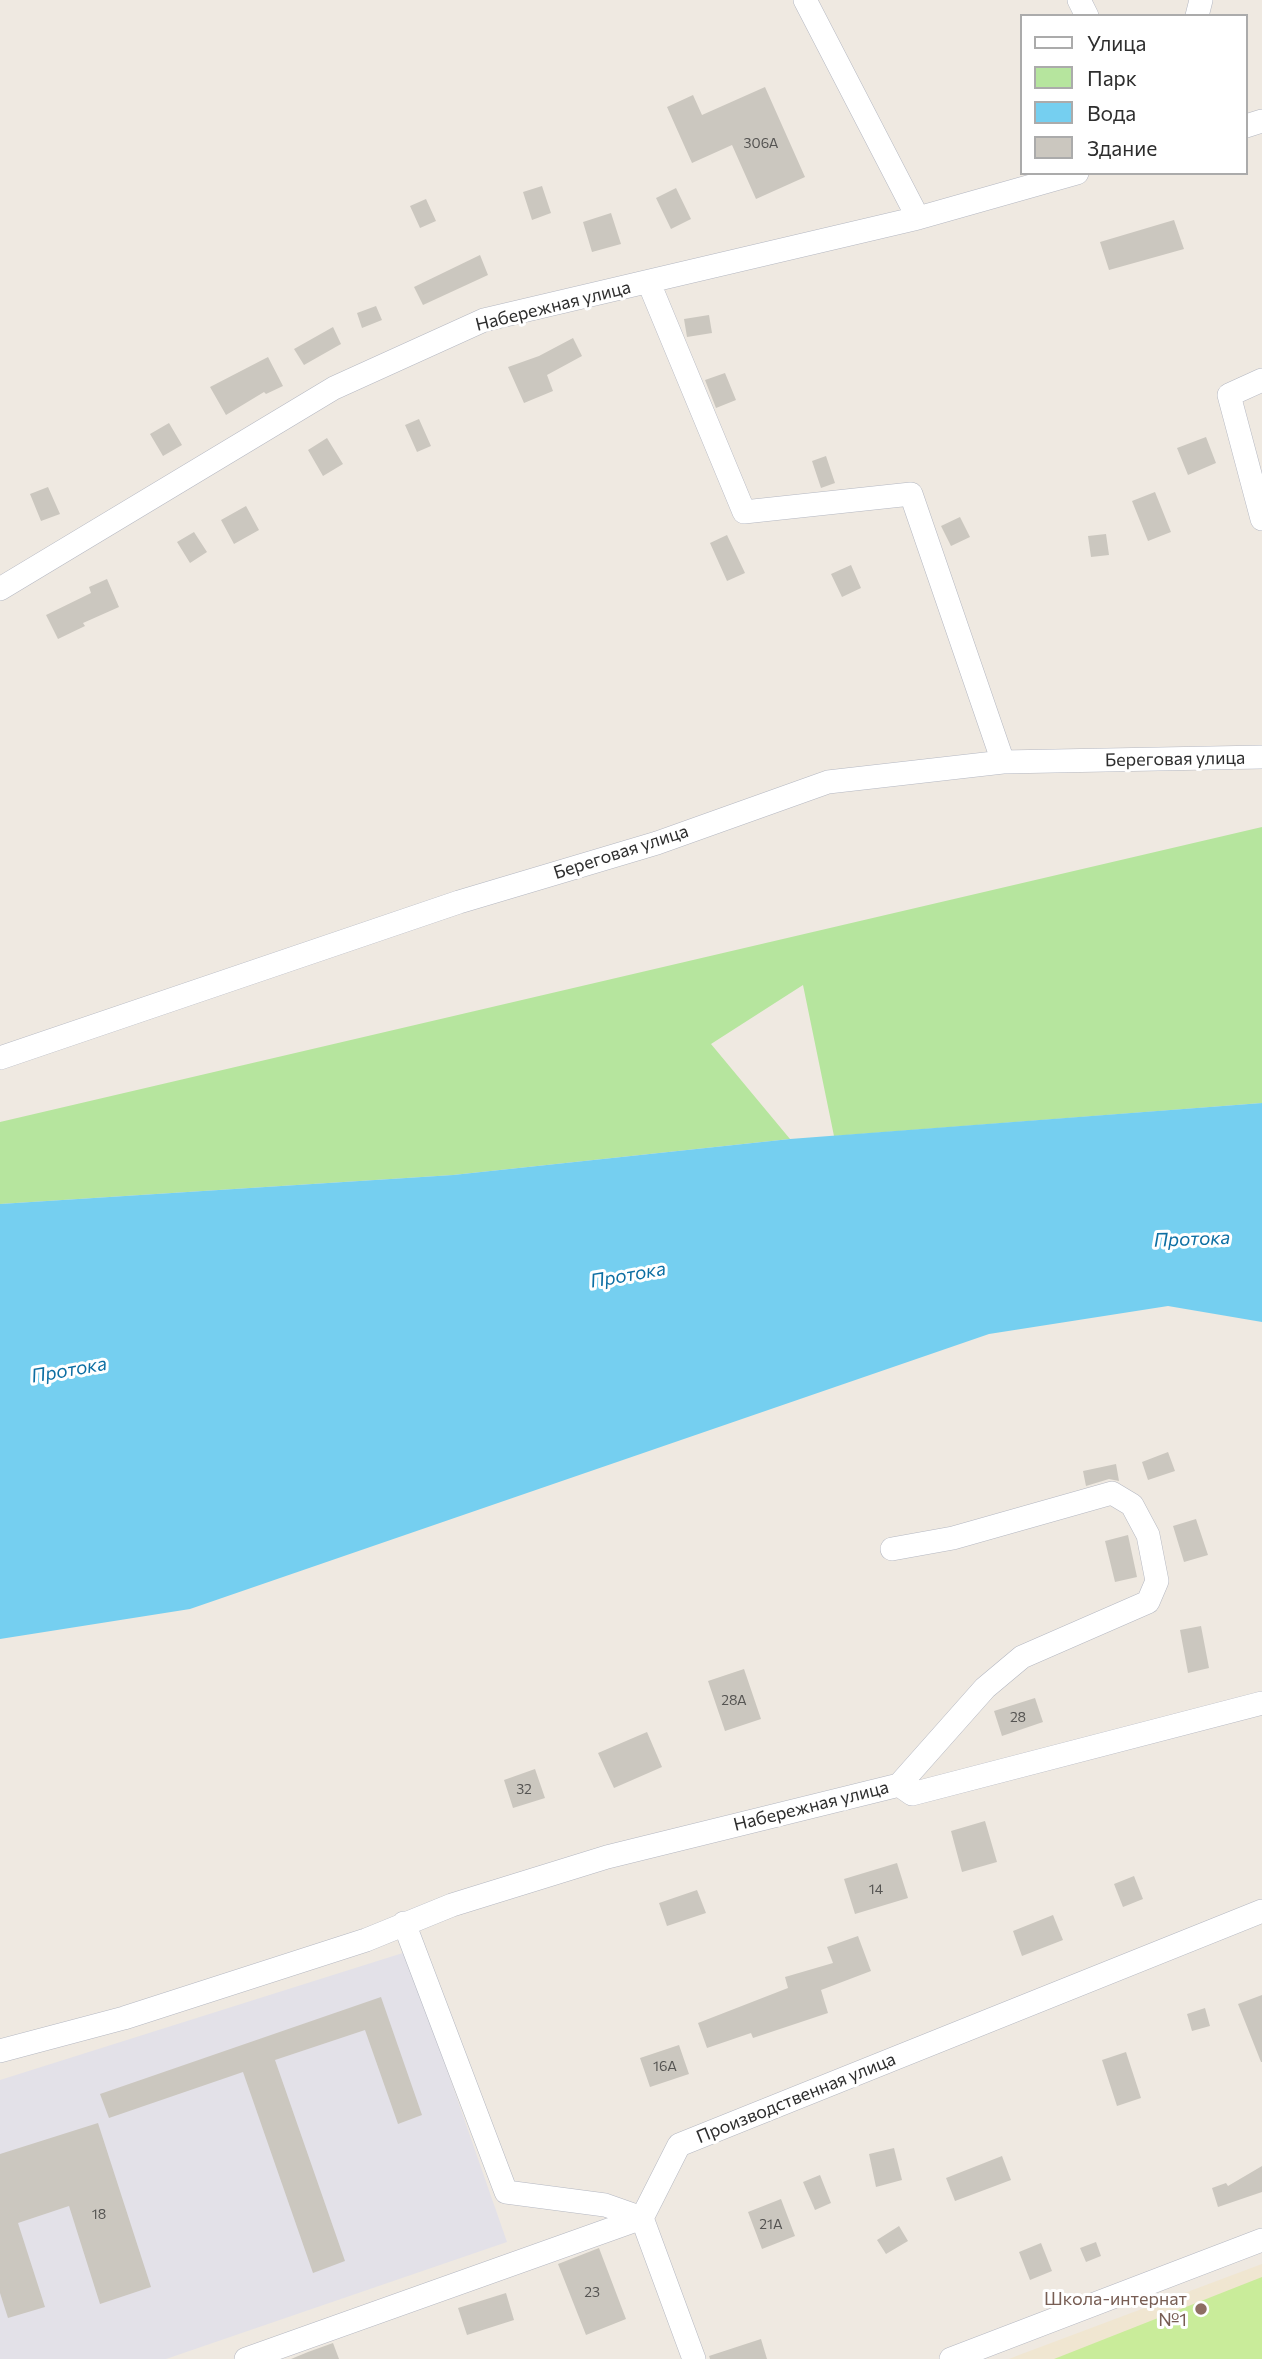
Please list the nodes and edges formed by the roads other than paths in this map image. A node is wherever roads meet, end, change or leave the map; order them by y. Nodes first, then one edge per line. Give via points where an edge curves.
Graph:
1 (805, 0) edge
2 (1070, 175) edge
3 (918, 218) junction
4 (649, 283) junction
5 (1262, 380) edge
6 (1262, 519) edge
7 (0, 589) edge
8 (1262, 757) edge
9 (1003, 762) junction
10 (0, 1058) edge
11 (892, 1549) dead end
12 (1262, 1703) edge
13 (899, 1785) junction
14 (1262, 1911) edge
15 (404, 1923) junction
16 (0, 2051) edge
17 (642, 2218) junction
18 (1262, 2241) edge
19 (246, 2359) edge
20 (694, 2359) edge
21 (951, 2359) edge

1 - 3 street
2 - 3 street, Набережная улица
3 - 4 street, Набережная улица
4 - 7 street, Набережная улица via 484,320 334,388
4 - 9 street via 744,512 911,494
5 - 6 street via 1229,395
8 - 9 street, Береговая улица
9 - 10 street, Береговая улица via 828,782 657,843 459,902
11 - 13 street, Набережная улица via 953,1538 1112,1493 1132,1505 1148,1535 1157,1581 1148,1602 1022,1657 985,1688
12 - 13 street via 912,1794
13 - 15 street, Набережная улица via 607,1857
14 - 17 street, Производственная улица via 679,2145
15 - 16 street, Набережная улица via 366,1940 137,2014
15 - 17 street via 506,2192 605,2205
17 - 19 street
17 - 20 street
18 - 21 street

